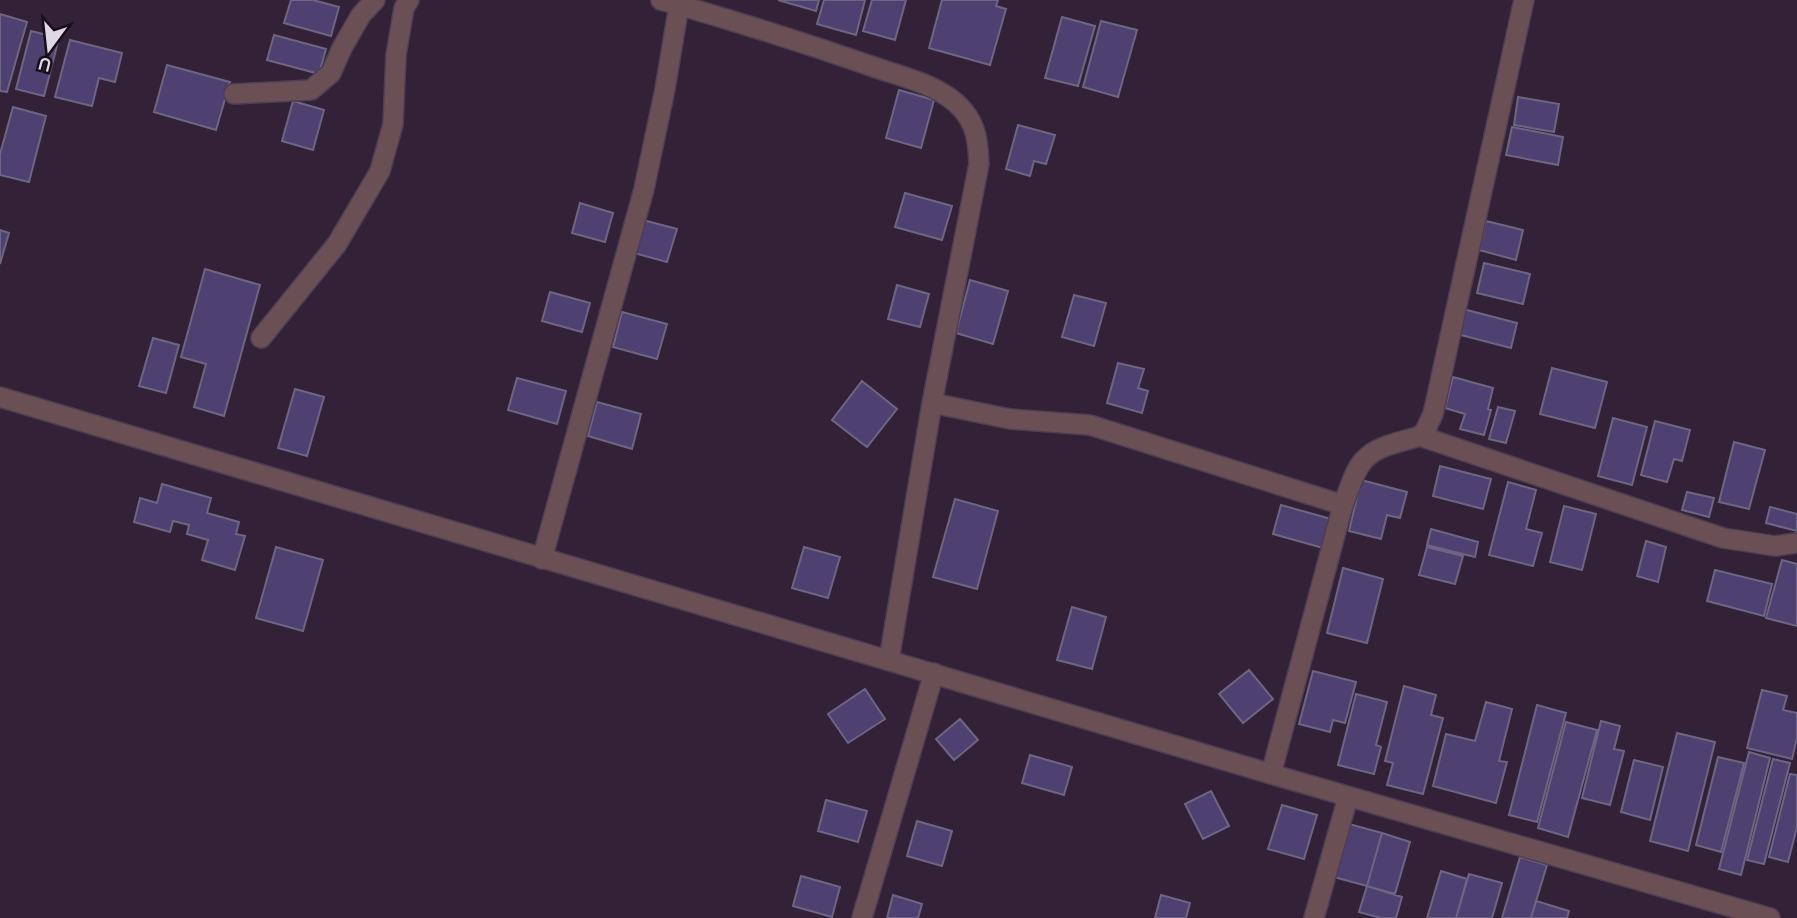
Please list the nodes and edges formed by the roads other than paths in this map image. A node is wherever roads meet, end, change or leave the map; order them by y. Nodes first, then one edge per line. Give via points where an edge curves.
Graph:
1 (375, 0) edge
2 (409, 0) edge
3 (1524, 0) edge
4 (670, 3) edge
5 (234, 94) dead end
6 (261, 338) dead end
7 (0, 397) edge
8 (932, 404) junction
9 (1420, 436) junction
10 (1343, 505) junction
11 (1797, 544) edge
12 (542, 559) junction
13 (889, 660) junction
14 (934, 673) junction
15 (1270, 774) junction
16 (1348, 797) junction
17 (862, 918) edge
18 (1314, 918) edge
19 (1770, 918) edge

1 - 5 street via 361,15 331,74 312,90
2 - 6 street via 397,55 393,124 380,171 337,244
3 - 9 street via 1433,414
4 - 8 street via 817,47 937,90 961,108 974,126 979,164
4 - 12 street via 665,89 645,189
7 - 12 street
8 - 10 street via 1010,419 1090,425
8 - 13 street
9 - 10 street via 1380,449 1363,461
9 - 11 street via 1723,538 1775,546
10 - 15 street
12 - 13 street
13 - 14 street
14 - 15 street
14 - 17 street
15 - 16 street
16 - 18 street
16 - 19 street

